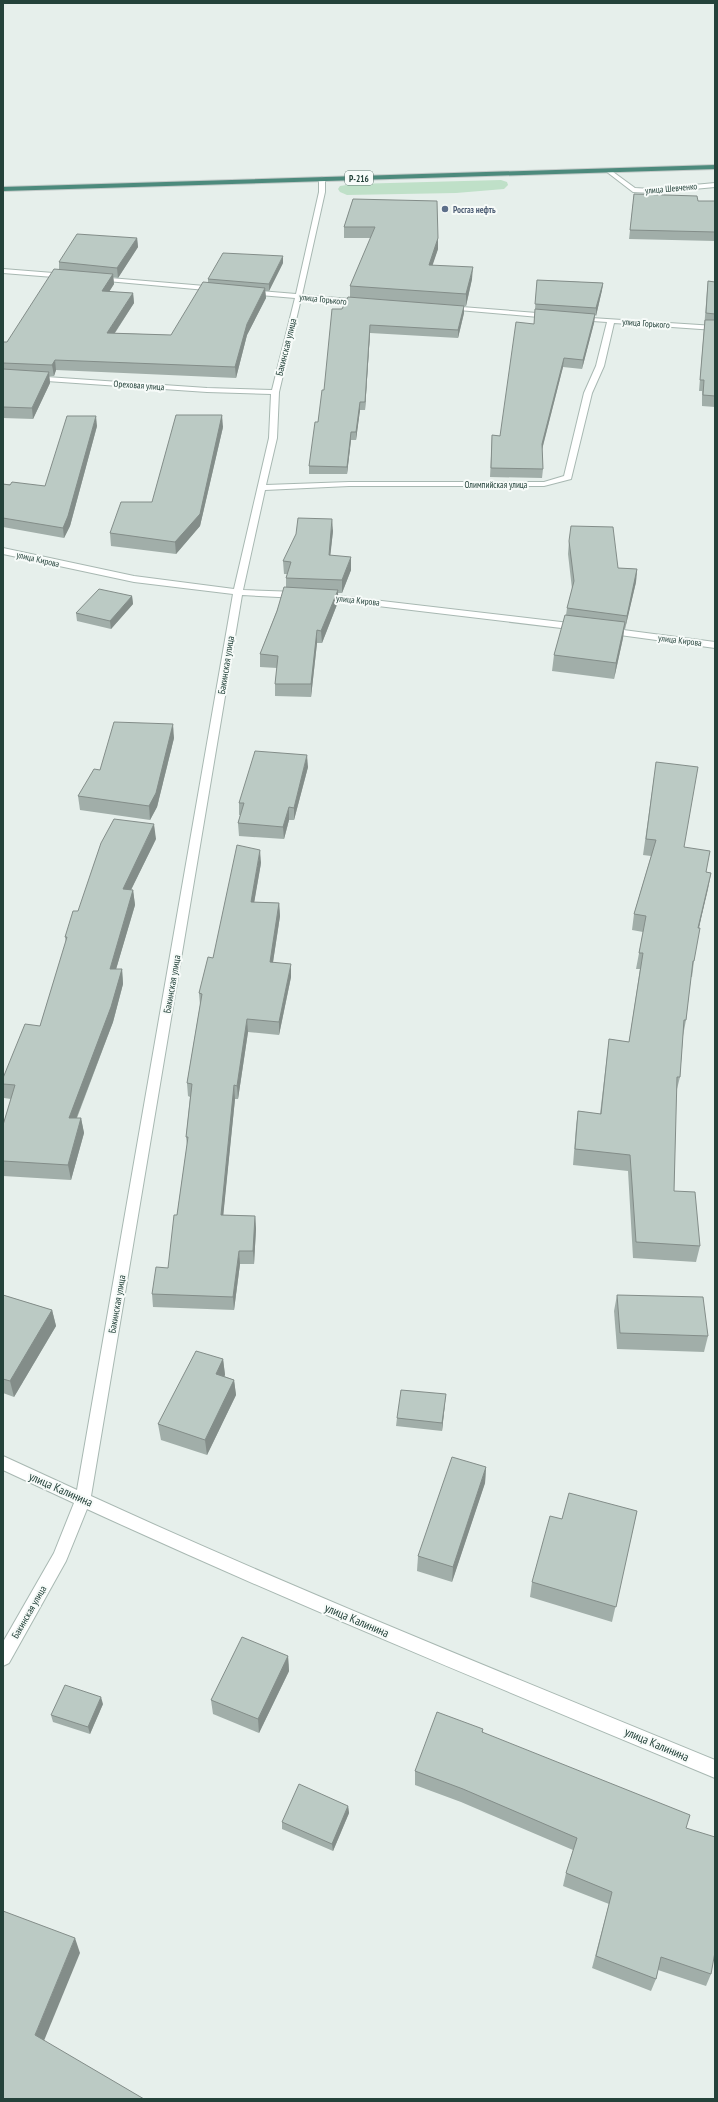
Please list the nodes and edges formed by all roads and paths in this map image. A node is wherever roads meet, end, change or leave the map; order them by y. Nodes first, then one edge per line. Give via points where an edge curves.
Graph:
1 (715, 167) edge
2 (609, 171) junction
3 (322, 179) junction
4 (715, 185) edge
5 (3, 189) edge
6 (3, 270) edge
7 (73, 276) edge
8 (88, 278) edge
9 (228, 290) edge
10 (244, 291) edge
11 (298, 296) junction
12 (372, 303) edge
13 (443, 308) edge
14 (562, 316) edge
15 (570, 317) edge
16 (612, 320) junction
17 (715, 328) edge
18 (3, 376) edge
19 (275, 392) junction
20 (261, 488) junction
21 (3, 551) edge
22 (238, 592) junction
23 (715, 645) edge
24 (3, 1463) edge
25 (83, 1498) junction
26 (3, 1658) edge
27 (715, 1769) edge

1 - 2 highway, Р-216
2 - 3 highway, Р-216
2 - 4 street, улица Шевченко via 633,190
3 - 5 highway, Р-216
3 - 11 street, Бакинская улица via 322,192
6 - 7 street
8 - 9 street
10 - 11 street, улица Горького
11 - 12 street, улица Горького
11 - 19 street, Бакинская улица
13 - 14 street
15 - 16 street, улица Горького
16 - 17 street, улица Горького
16 - 20 street, Олимпийская улица via 600,366 588,394 568,477 544,484 349,484
18 - 19 street, Ореховая улица
19 - 20 street, Бакинская улица via 273,438
20 - 22 street, Бакинская улица
21 - 22 street, улица Кирова via 134,579
22 - 23 street, улица Кирова via 345,598
22 - 25 street, Бакинская улица
24 - 25 street, улица Калинина
25 - 26 street, Бакинская улица via 61,1556
25 - 27 street, улица Калинина via 164,1537

